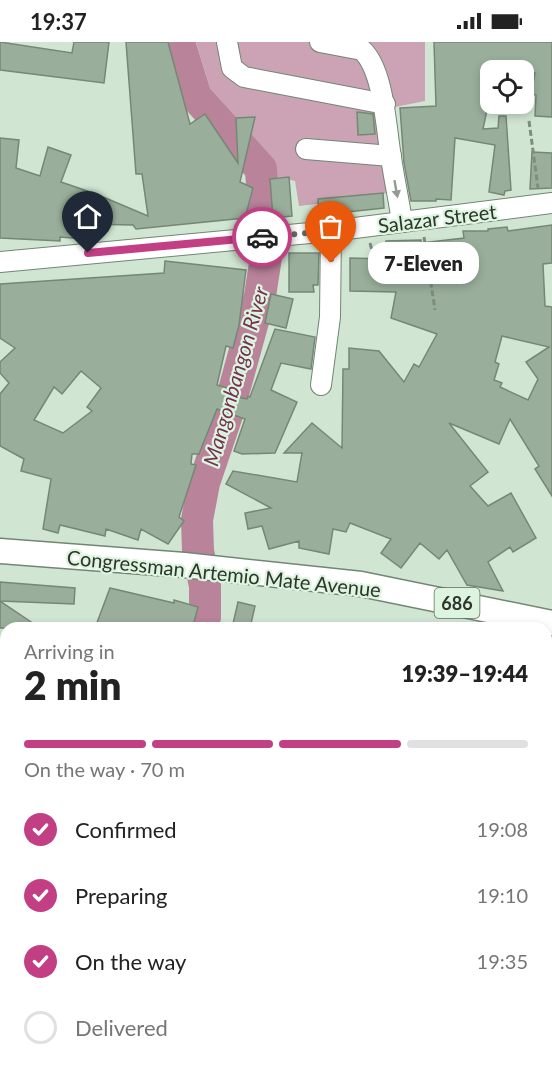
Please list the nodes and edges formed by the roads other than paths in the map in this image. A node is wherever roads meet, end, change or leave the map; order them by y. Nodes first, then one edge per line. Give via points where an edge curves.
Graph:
1 (227, 42) edge
2 (320, 42) edge
3 (385, 104) junction
4 (306, 149) dead end
5 (390, 156) junction
6 (546, 203) edge
7 (402, 222) junction
8 (331, 231) junction
9 (0, 262) edge
10 (321, 385) dead end
11 (0, 551) edge
12 (547, 622) edge

1 - 3 street via 232,68 244,77
2 - 3 street via 362,50 370,61
3 - 5 street
4 - 5 street
5 -> 7 street
6 - 7 street, Salazar Street
7 - 8 street, Salazar Street
8 - 9 street, Salazar Street
8 - 10 street via 330,317
11 - 12 main road, Congressman Artemio Mate Avenue / 686 via 362,584

